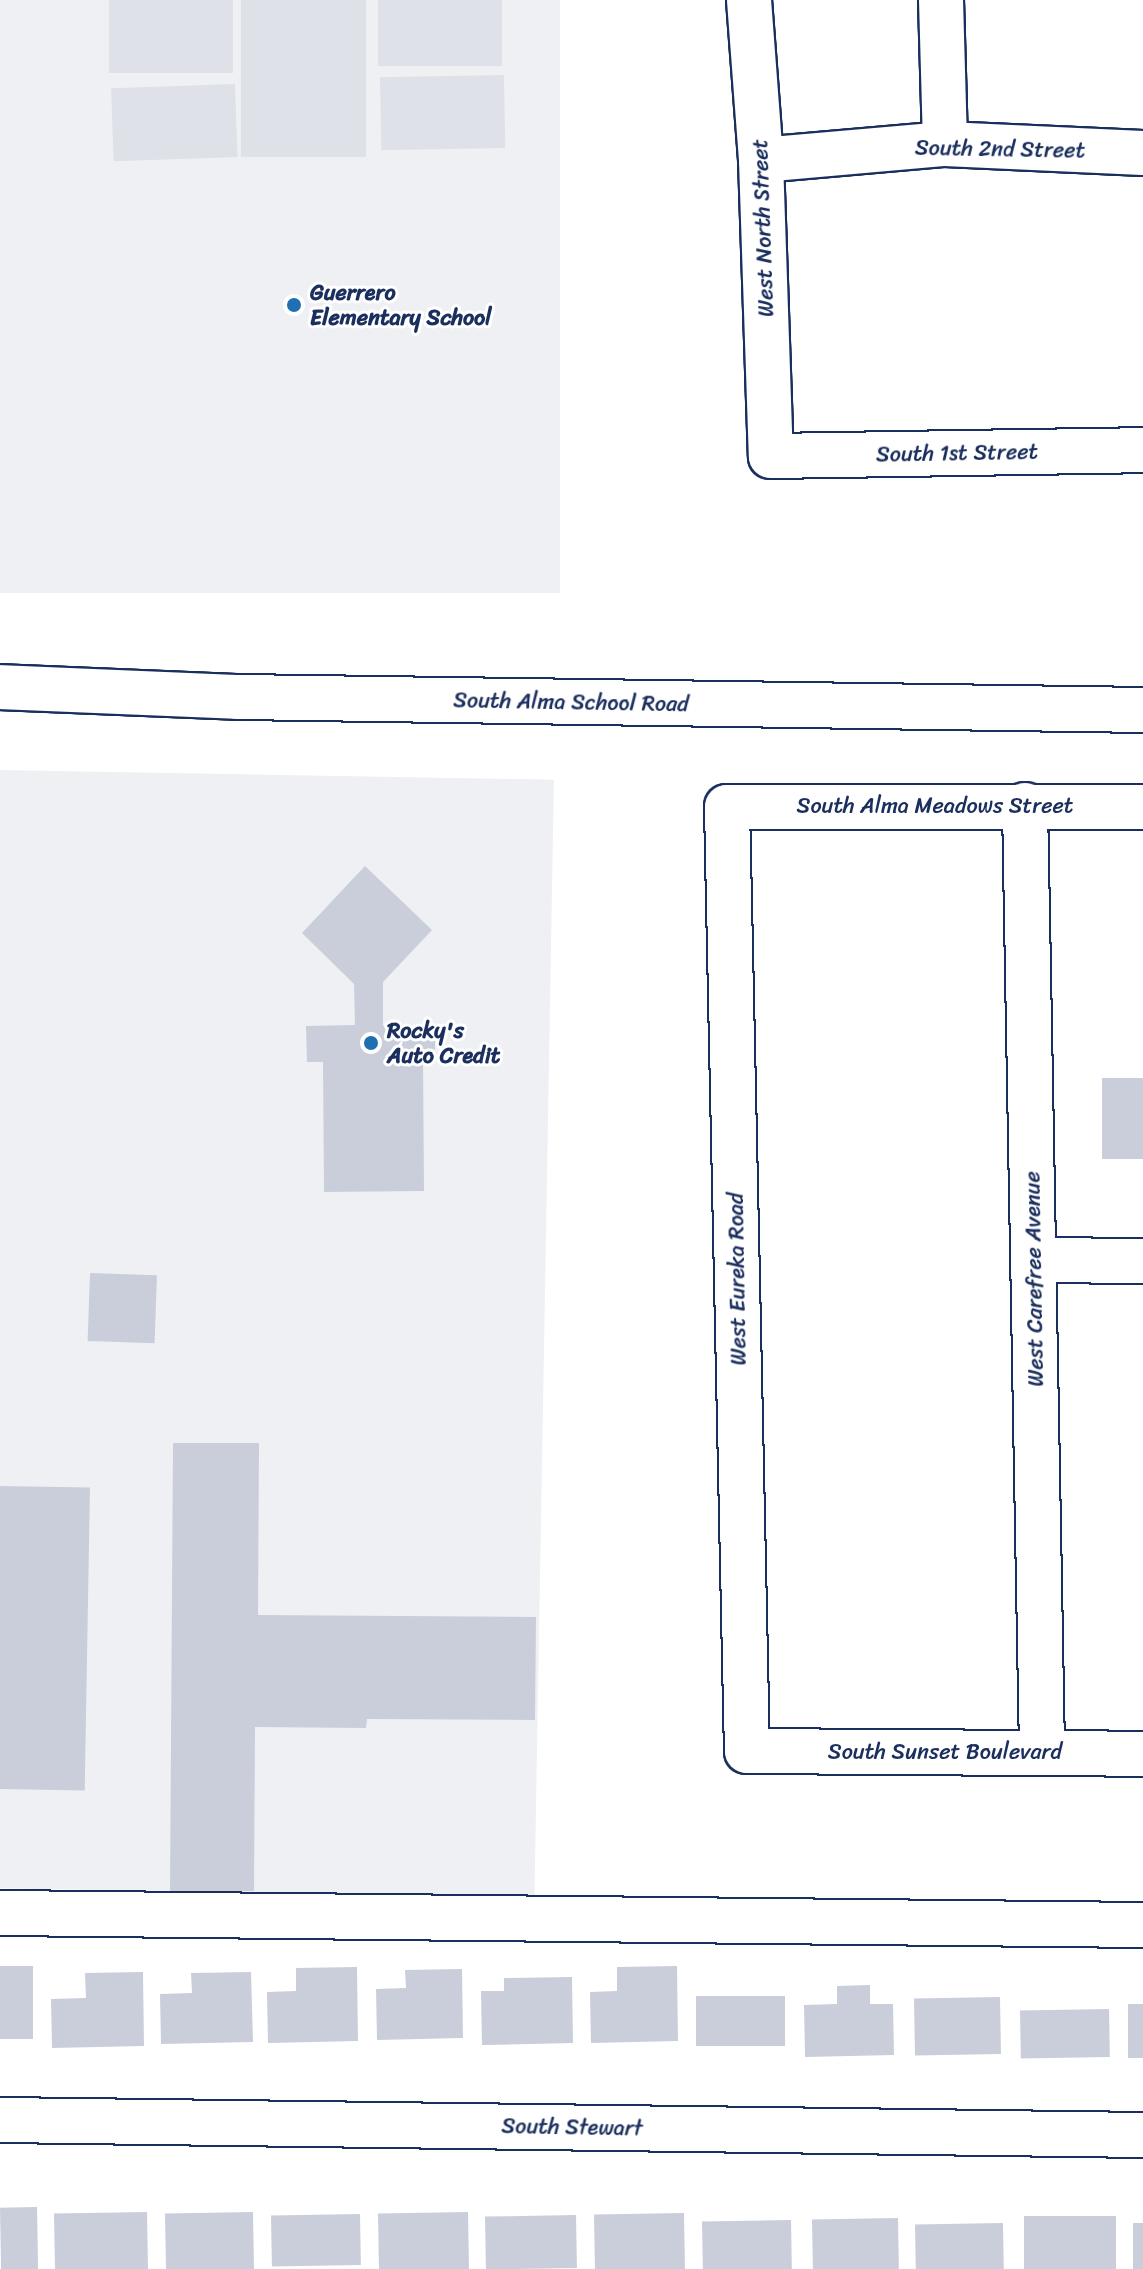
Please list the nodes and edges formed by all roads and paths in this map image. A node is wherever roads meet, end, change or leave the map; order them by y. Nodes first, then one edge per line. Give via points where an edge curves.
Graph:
1 (749, 0) edge
2 (941, 0) edge
3 (945, 144) junction
4 (1143, 153) edge
5 (761, 160) junction
6 (1143, 450) edge
7 (771, 456) joint
8 (0, 687) edge
9 (1143, 710) edge
10 (1025, 805) junction
11 (727, 807) joint
12 (1143, 807) edge
13 (1033, 1260) junction
14 (1143, 1261) edge
15 (747, 1751) joint
16 (1042, 1753) junction
17 (1143, 1754) edge
18 (0, 1913) edge
19 (1143, 1925) edge
20 (0, 2120) edge
21 (1143, 2135) edge

1 - 5 main road, West North Street
2 - 3 main road
3 - 4 main road, South 2nd Street
3 - 5 main road, South 2nd Street
5 - 7 main road, West North Street
6 - 7 main road, South 1st Street
8 - 9 main road, South Alma School Road via 254,698
10 - 11 main road, South Alma Meadows Street
10 - 12 main road, South Alma Meadows Street
10 - 13 main road, West Carefree Avenue
11 - 15 main road, West Eureka Road
13 - 14 main road
13 - 16 main road, West Carefree Avenue
15 - 16 main road, South Sunset Boulevard
16 - 17 main road, South Sunset Boulevard
18 - 19 main road
20 - 21 main road, South Stewart

